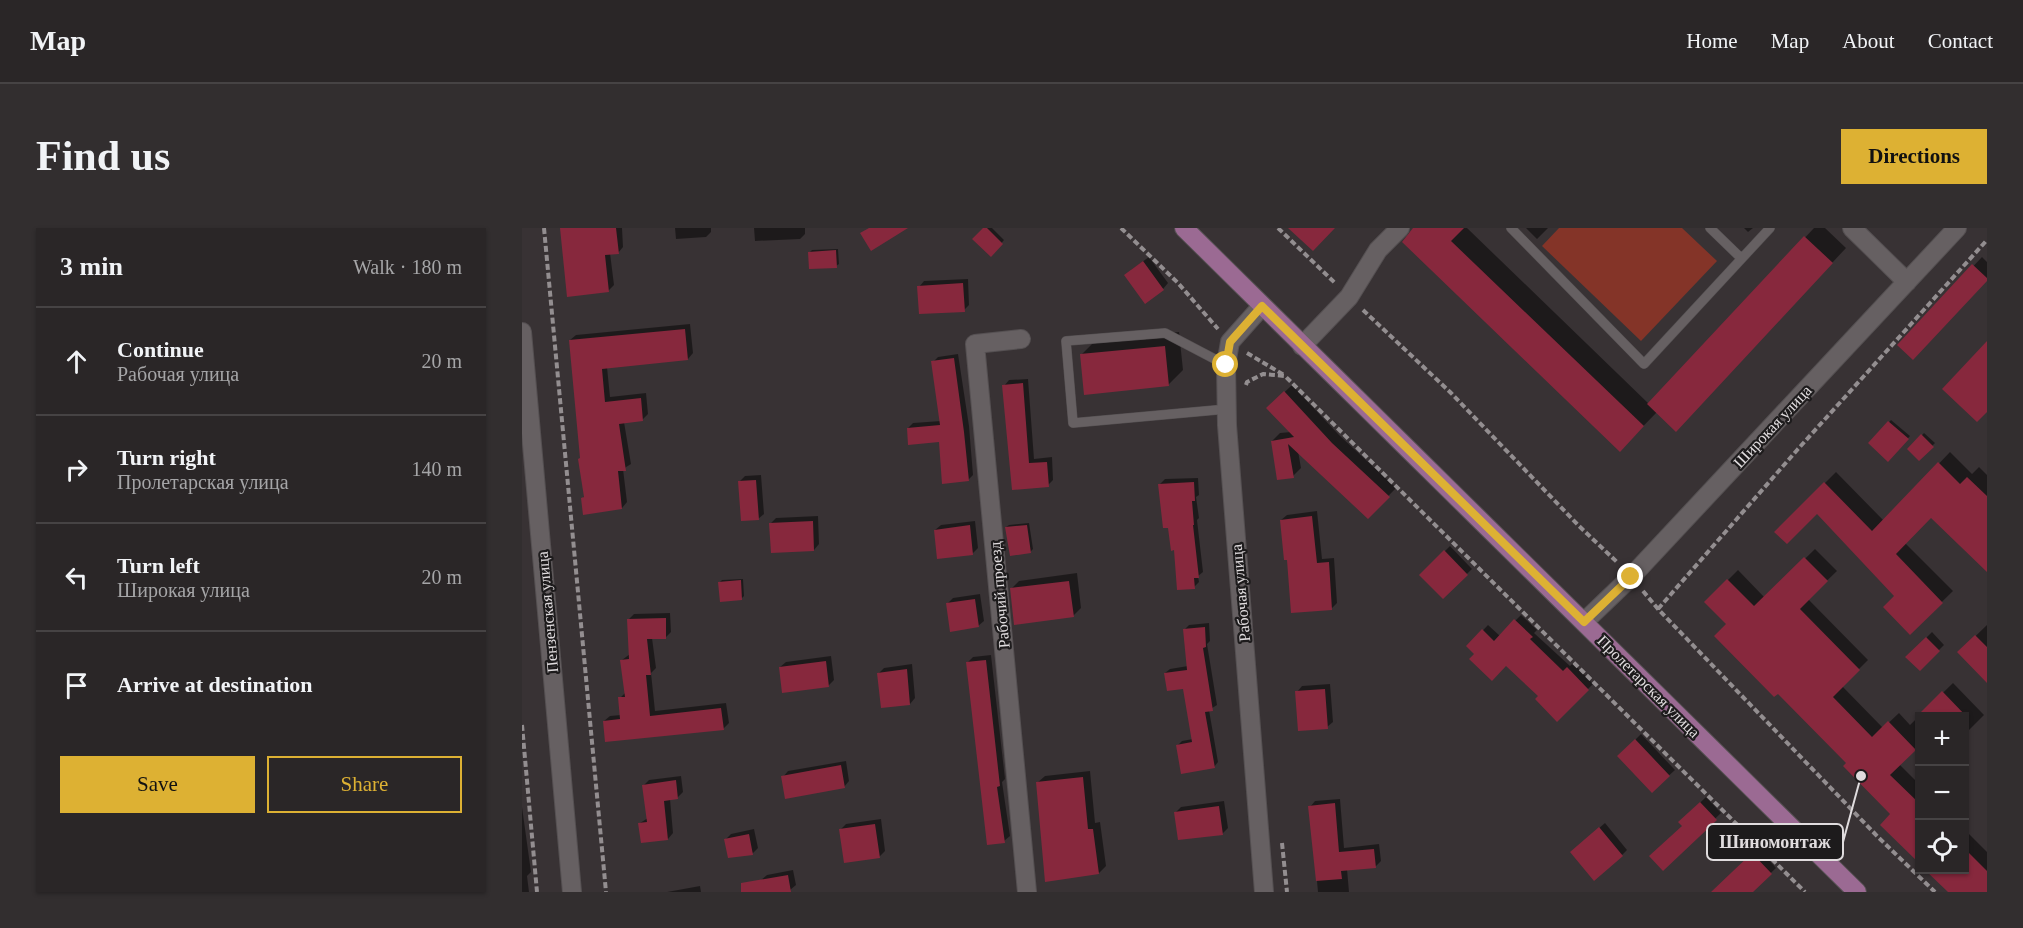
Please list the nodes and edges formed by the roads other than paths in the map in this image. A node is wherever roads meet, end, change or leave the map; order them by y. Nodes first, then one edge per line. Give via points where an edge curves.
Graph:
1 (1184, 228) edge
2 (1400, 228) edge
3 (1511, 228) edge
4 (1710, 228) edge
5 (1770, 228) edge
6 (1852, 228) edge
7 (1957, 228) edge
8 (1741, 258) junction
9 (1907, 282) junction
10 (1262, 306) junction
11 (522, 332) edge
12 (1021, 339) dead end
13 (1302, 346) junction
14 (1226, 365) junction
15 (1227, 409) junction
16 (1584, 622) junction
17 (573, 892) edge
18 (1027, 892) edge
19 (1264, 892) edge
20 (1857, 892) edge

1 - 10 main road, Пролетарская улица
2 - 13 street via 1378,250 1349,297
3 - 8 lane via 1644,364
4 - 8 lane
5 - 8 lane
6 - 9 street
7 - 9 street, Широкая улица
9 - 16 street, Широкая улица via 1631,577
10 - 13 main road, Пролетарская улица
10 - 14 street, Рабочая улица via 1230,342
11 - 17 street, Пензенская улица
12 - 18 street, Рабочий проезд via 975,344
13 - 16 main road, Пролетарская улица
14 - 15 street, Рабочая улица
14 - 15 lane via 1166,333 1066,341 1073,423
15 - 19 street, Рабочая улица
16 - 20 main road, Пролетарская улица

